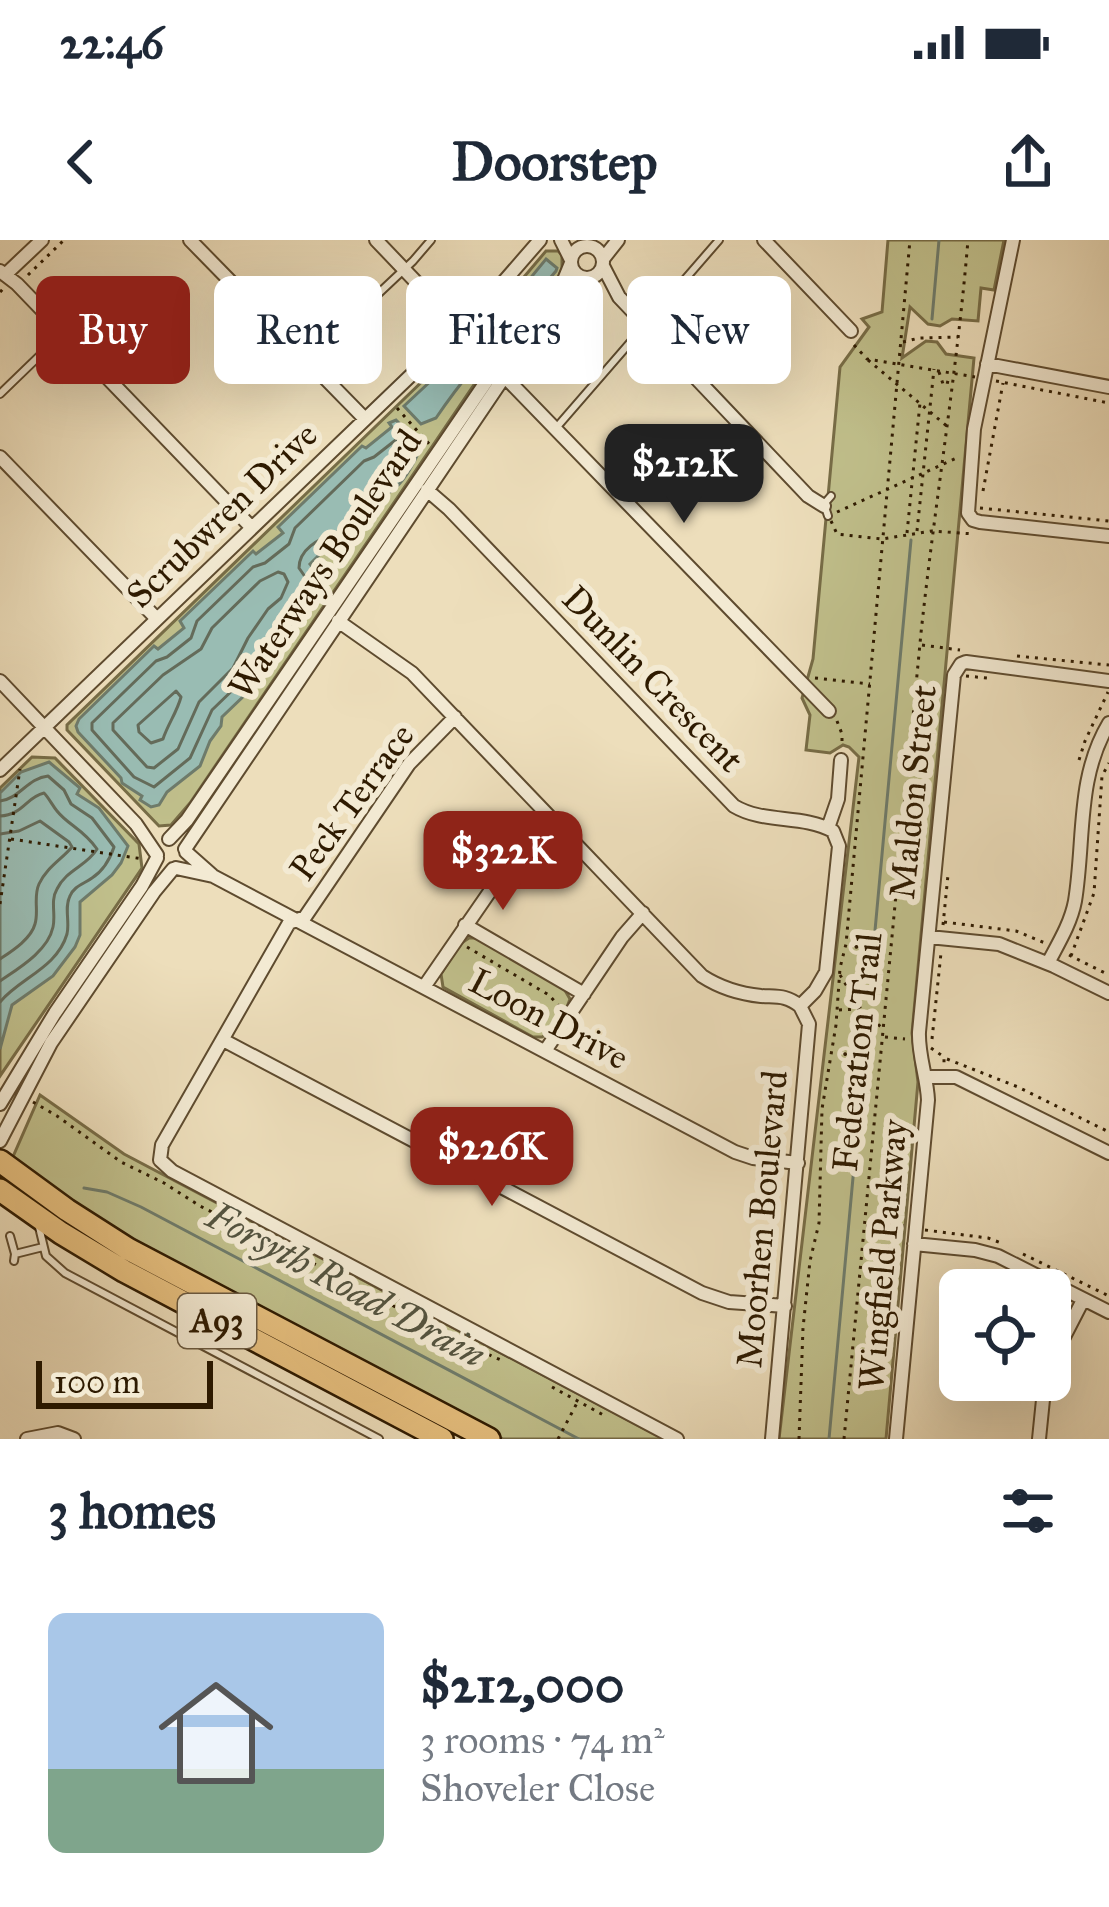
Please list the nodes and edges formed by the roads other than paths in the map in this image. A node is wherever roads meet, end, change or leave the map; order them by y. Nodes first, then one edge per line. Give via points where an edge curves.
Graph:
1 (42, 240) edge
2 (190, 240) edge
3 (376, 240) edge
4 (431, 240) edge
5 (540, 240) edge
6 (564, 240) edge
7 (617, 240) edge
8 (718, 240) edge
9 (764, 240) edge
10 (1012, 240) edge
11 (592, 244) edge
12 (571, 262) junction
13 (603, 262) junction
14 (404, 269) junction
15 (3, 273) edge
16 (225, 276) edge
17 (411, 276) edge
18 (509, 276) edge
19 (583, 276) edge
20 (593, 276) edge
21 (688, 276) edge
22 (603, 287) edge
23 (382, 290) edge
24 (619, 297) junction
25 (36, 303) edge
26 (627, 306) edge
27 (849, 333) road end
28 (627, 347) edge
29 (36, 359) edge
30 (987, 364) junction
31 (406, 379) edge
32 (114, 384) edge
33 (329, 384) edge
34 (499, 384) edge
35 (512, 384) edge
36 (700, 384) edge
37 (1109, 387) edge
38 (0, 394) edge
39 (364, 419) junction
40 (556, 428) junction
41 (0, 457) edge
42 (427, 490) junction
43 (828, 506) road end
44 (252, 528) junction
45 (1109, 536) edge
46 (157, 619) junction
47 (338, 621) junction
48 (0, 681) edge
49 (1109, 681) edge
50 (829, 712) road end
51 (454, 717) junction
52 (44, 728) junction
53 (1108, 729) edge
54 (841, 760) road end
55 (0, 770) edge
56 (547, 814) junction
57 (136, 824) junction
58 (828, 828) junction
59 (169, 840) junction
60 (186, 850) junction
61 (152, 857) junction
62 (175, 868) junction
63 (213, 876) junction
64 (643, 913) junction
65 (298, 920) junction
66 (465, 925) junction
67 (935, 937) junction
68 (1048, 963) junction
69 (424, 987) junction
70 (1109, 993) edge
71 (584, 994) junction
72 (800, 1006) junction
73 (223, 1040) junction
74 (545, 1051) junction
75 (927, 1077) junction
76 (0, 1104) edge
77 (0, 1142) edge
78 (1109, 1153) edge
79 (0, 1162) edge
80 (798, 1163) junction
81 (0, 1190) edge
82 (38, 1218) junction
83 (10, 1236) dead end
84 (914, 1244) junction
85 (43, 1247) junction
86 (1083, 1300) junction
87 (784, 1306) junction
88 (1109, 1312) edge
89 (1071, 1323) edge
90 (1047, 1401) edge
91 (28, 1439) edge
92 (74, 1439) edge
93 (379, 1439) edge
94 (442, 1439) edge
95 (489, 1439) edge
96 (677, 1439) edge
97 (772, 1439) edge
98 (896, 1439) edge
99 (1039, 1439) edge

1 - 15 street
2 - 16 street
3 - 14 street
4 - 14 lane
5 - 18 street, Scrubwren Drive
6 - 11 street
6 - 12 street
7 - 13 street
8 - 21 lane
9 - 27 street
10 - 30 street
11 - 12 street
11 - 13 street
12 - 19 street
12 - 59 street, Waterways Boulevard
13 - 20 street
13 - 24 street
14 - 17 street
14 - 23 lane
15 - 25 street
22 - 24 street
24 - 26 street
28 - 40 lane
29 - 38 lane
30 - 37 street
30 - 45 street via 972,451 973,520
31 - 39 street, Scrubwren Drive
32 - 44 street
33 - 39 street
34 - 42 street, Waterways Boulevard
35 - 40 street
36 - 43 street via 808,496
39 - 44 street, Scrubwren Drive
40 - 50 street
41 - 46 street
42 - 47 street, Waterways Boulevard
42 - 58 street, Dunlin Crescent via 734,806
44 - 46 street, Scrubwren Drive
46 - 52 street, Scrubwren Drive
47 - 51 street via 405,667
47 - 60 street, Waterways Boulevard
48 - 52 street
49 - 67 street, Maldon Street via 956,669
51 - 56 street
51 - 65 street, Peck Terrace via 418,752
52 - 55 street, Scrubwren Drive
52 - 57 street
53 - 68 street via 1088,775 1075,904
54 - 58 street
56 - 64 street
56 - 66 street
57 - 59 street
57 - 61 street
58 - 72 street via 839,846 826,972
59 - 60 street
59 - 61 street
60 - 62 street
60 - 63 street, Loon Drive
61 - 62 street
61 - 76 street via 142,886
62 - 63 street, Loon Drive
62 - 77 street via 51,1043
63 - 65 street, Loon Drive
64 - 71 street
64 - 72 street via 710,982
65 - 69 street, Loon Drive
65 - 73 street via 289,923
66 - 69 street
66 - 71 street
67 - 68 street via 999,944
67 - 75 street, Maldon Street via 919,1040
68 - 70 street
69 - 74 street, Loon Drive
71 - 74 street
72 - 80 street, Moorhen Boulevard via 809,1024
73 - 87 street via 702,1293
73 - 96 street via 162,1145 163,1165
74 - 80 street, Loon Drive via 735,1153
75 - 78 street via 956,1077
75 - 84 street, Wingfield Parkway
79 - 95 highway, A93 via 128,1249
80 - 87 street, Moorhen Boulevard
81 - 82 highway, A93
82 - 85 lane
82 - 94 highway, A93
83 - 85 lane via 14,1257
84 - 86 street via 998,1256
84 - 98 street, Wingfield Parkway
85 - 93 lane via 64,1274
86 - 88 street
86 - 89 street
87 - 97 street, Moorhen Boulevard
90 - 99 street
91 - 92 street

